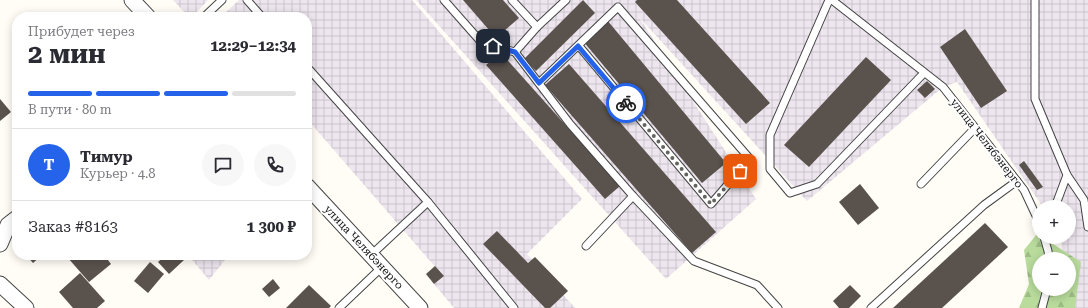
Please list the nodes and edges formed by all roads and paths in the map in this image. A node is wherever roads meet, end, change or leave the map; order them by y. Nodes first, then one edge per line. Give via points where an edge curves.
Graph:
1 (132, 0) edge
2 (222, 0) edge
3 (247, 0) edge
4 (444, 0) edge
5 (512, 0) edge
6 (566, 0) edge
7 (829, 0) edge
8 (832, 0) edge
9 (1035, 0) edge
10 (143, 12) edge
11 (209, 12) edge
12 (258, 12) edge
13 (536, 27) junction
14 (578, 46) junction
15 (515, 52) junction
16 (312, 73) edge
17 (924, 73) junction
18 (539, 83) junction
19 (975, 128) junction
20 (1067, 175) junction
21 (1017, 181) junction
22 (921, 184) dead end
23 (312, 191) edge
24 (633, 196) junction
25 (1058, 200) edge
26 (428, 202) junction
27 (1032, 207) edge
28 (12, 221) edge
29 (1088, 227) edge
30 (0, 244) edge
31 (586, 246) dead end
32 (371, 255) junction
33 (382, 268) junction
34 (0, 284) edge
35 (1045, 296) edge
36 (26, 308) edge
37 (339, 308) edge
38 (420, 308) edge
39 (514, 308) edge
40 (778, 308) edge
41 (871, 308) edge
42 (1042, 308) edge

1 - 10 street
2 - 11 lane
3 - 12 lane
4 - 15 lane via 482,43
5 - 13 lane
6 - 13 lane
7 - 17 lane via 770,135 770,169 790,193 817,184
8 - 17 lane, улица Челябэнерго
9 - 20 lane via 1035,99
13 - 15 lane
14 - 14 lane via 618,7 750,159 711,204
14 - 18 lane
15 - 18 lane
16 - 26 lane
17 - 19 lane, улица Челябэнерго via 943,88
18 - 24 lane via 570,124
19 - 21 lane, улица Челябэнерго
19 - 22 lane
20 - 25 lane
20 - 29 lane via 1084,200
21 - 27 lane, улица Челябэнерго
21 - 41 lane via 984,206
23 - 32 street, улица Челябэнерго
24 - 31 lane
24 - 40 lane via 694,261 758,285
26 - 32 lane
26 - 39 lane
28 - 30 street via 8,224
32 - 33 street, улица Челябэнерго
33 - 37 lane
33 - 38 street, улица Челябэнерго
34 - 36 street
35 - 42 lane

